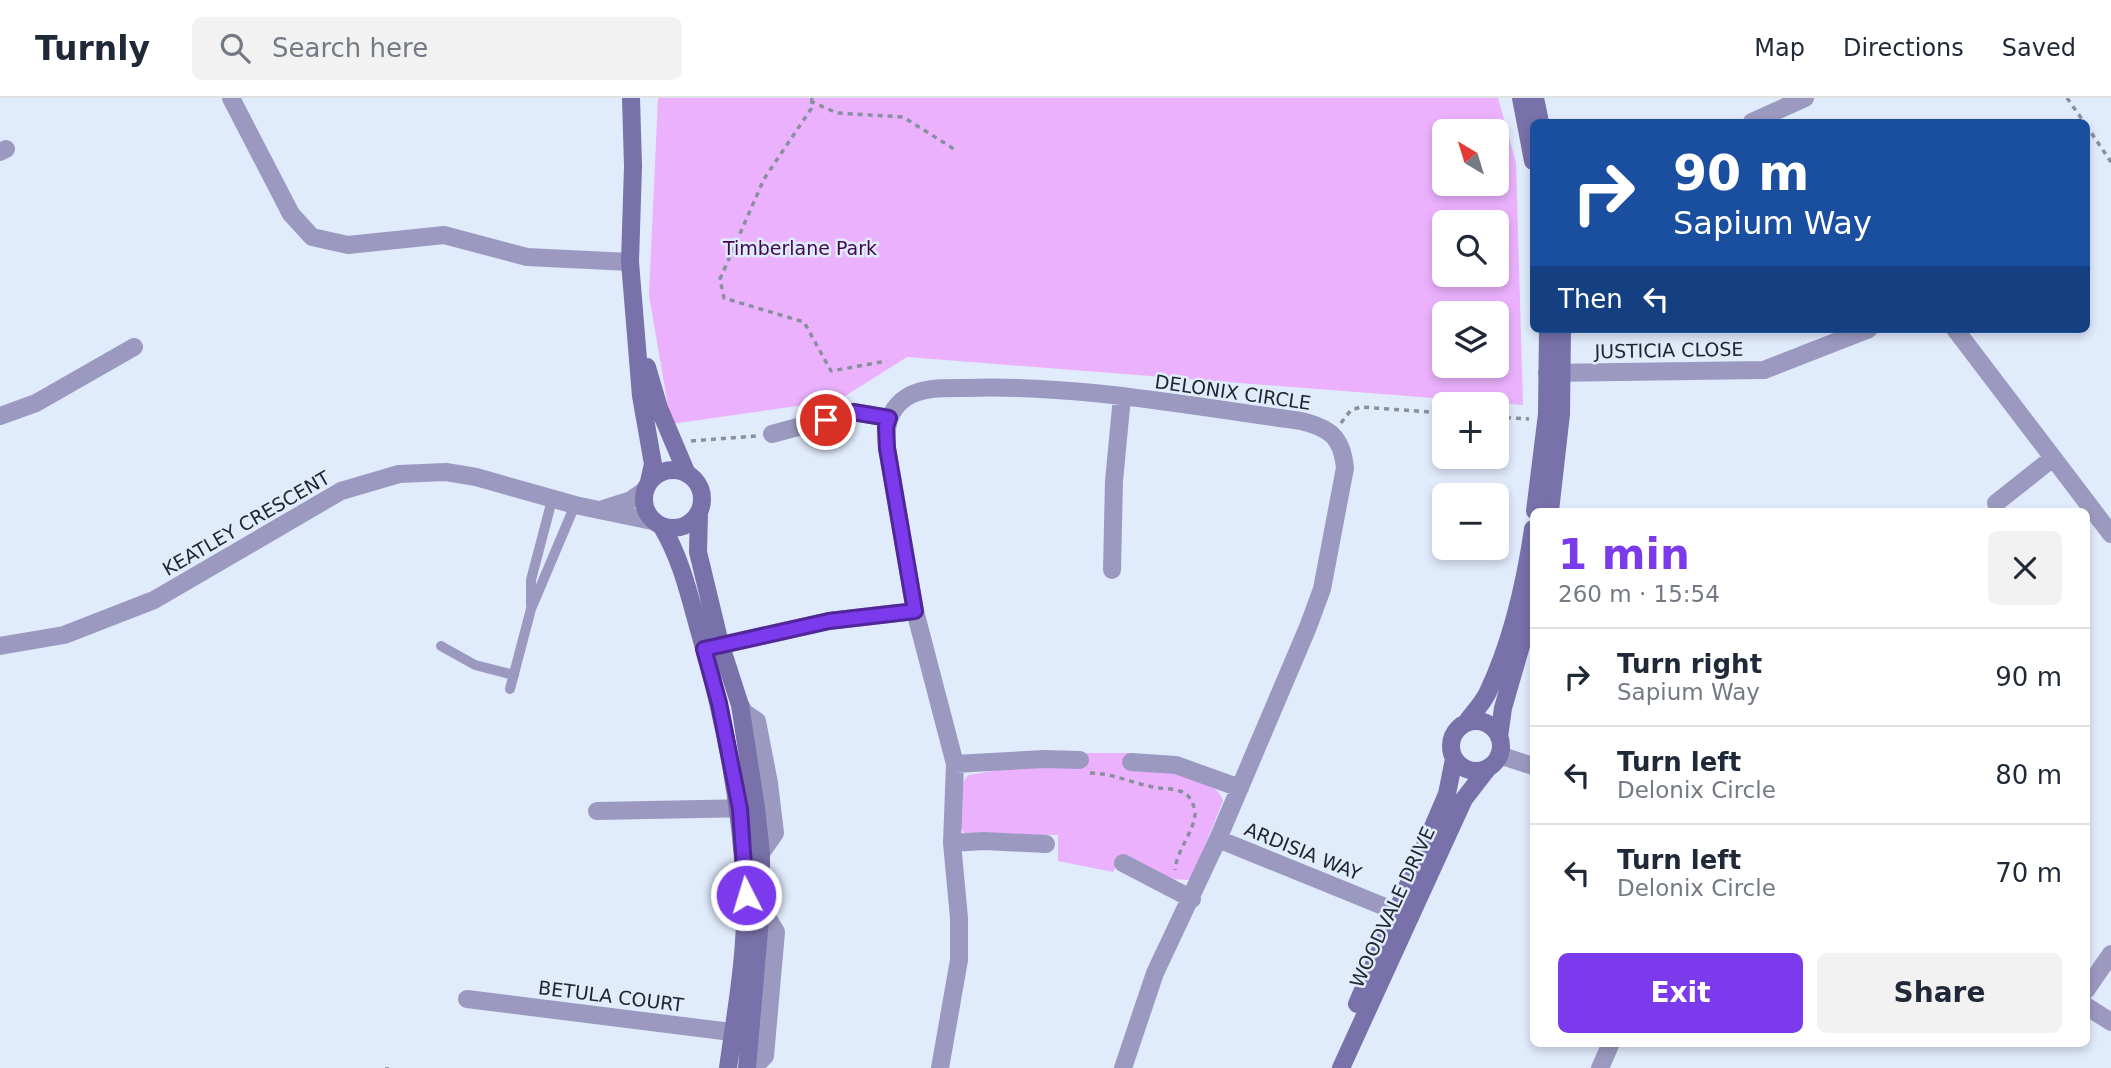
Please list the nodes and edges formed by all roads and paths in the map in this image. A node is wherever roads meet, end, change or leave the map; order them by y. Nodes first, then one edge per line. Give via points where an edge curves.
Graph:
1 (231, 98) edge
2 (631, 98) edge
3 (812, 98) edge
4 (1521, 98) edge
5 (1535, 98) edge
6 (1805, 98) edge
7 (2067, 98) edge
8 (811, 109) junction
9 (1539, 119) edge
10 (1759, 119) edge
11 (2082, 119) edge
12 (2090, 131) edge
13 (1530, 145) edge
14 (954, 149) dead end
15 (2111, 162) edge
16 (630, 262) junction
17 (637, 333) junction
18 (1549, 333) edge
19 (1561, 333) edge
20 (1859, 333) edge
21 (1958, 333) edge
22 (134, 347) dead end
23 (887, 360) dead end
24 (1554, 373) junction
25 (1122, 397) junction
26 (1432, 412) edge
27 (0, 415) edge
28 (889, 418) junction
29 (1509, 418) edge
30 (1535, 419) dead end
31 (772, 434) joint
32 (1333, 434) junction
33 (681, 442) dead end
34 (2053, 458) junction
35 (687, 474) junction
36 (647, 487) junction
37 (552, 500) junction
38 (1996, 503) dead end
39 (575, 505) junction
40 (1535, 508) edge
41 (1550, 508) edge
42 (600, 510) junction
43 (699, 513) junction
44 (657, 524) junction
45 (2111, 534) edge
46 (1530, 567) edge
47 (1112, 570) dead end
48 (531, 609) junction
49 (915, 611) junction
50 (1530, 614) edge
51 (0, 646) edge
52 (441, 646) dead end
53 (712, 646) junction
54 (514, 676) junction
55 (510, 689) dead end
56 (740, 705) junction
57 (1466, 723) junction
58 (1495, 753) junction
59 (1454, 759) junction
60 (1131, 762) dead end
61 (955, 764) junction
62 (1530, 765) edge
63 (1081, 766) joint
64 (1240, 788) junction
65 (748, 808) junction
66 (597, 811) dead end
67 (1218, 839) junction
68 (952, 843) junction
69 (1046, 844) dead end
70 (761, 853) junction
71 (1123, 863) dead end
72 (1175, 890) junction
73 (1192, 899) junction
74 (761, 907) junction
75 (1403, 914) junction
76 (2111, 954) edge
77 (2090, 984) edge
78 (467, 999) dead end
79 (2090, 1009) edge
80 (2111, 1022) edge
81 (742, 1034) junction
82 (1609, 1047) edge
83 (728, 1068) edge
84 (747, 1068) edge
85 (753, 1068) edge
86 (940, 1068) edge
87 (1123, 1068) edge
88 (1330, 1068) edge
89 (1341, 1068) edge
90 (1600, 1068) edge

1 - 16 street via 291,214 312,237 348,245 444,235 527,257
2 - 16 street
3 - 8 path
4 - 13 street
5 - 9 street
6 - 10 street
7 - 11 path
8 - 14 path via 813,102 836,113 903,117
8 - 23 path via 764,179 720,279 724,298 804,322 831,371
12 - 15 path
16 - 17 street
17 - 35 street via 659,408
17 - 36 street via 641,396 653,464
18 - 24 street
19 - 24 street
20 - 24 street, JUSTICIA CLOSE via 1764,370
21 - 34 street
22 - 27 street via 36,403
24 - 40 street
24 - 41 street via 1561,414
25 - 28 street, DELONIX CIRCLE via 1024,386 938,388 909,395
25 - 32 street, DELONIX CIRCLE via 1301,421
25 - 47 street
26 - 32 path via 1361,407 1351,410
28 - 31 street via 853,412
28 - 49 street via 887,448
29 - 30 path
31 - 33 path
32 - 64 street via 1341,446 1345,468 1322,589
34 - 38 street
34 - 45 street
35 - 36 street via 662,472
35 - 43 street via 699,487
36 - 42 street via 631,500
36 - 44 street via 644,507
37 - 39 street, KEATLEY CRESCENT
37 - 48 lane via 531,580
37 - 51 street, KEATLEY CRESCENT via 446,472 411,473 371,482 341,491 154,600 64,635
39 - 42 street, KEATLEY CRESCENT
39 - 48 lane
42 - 44 street, KEATLEY CRESCENT
43 - 44 street via 687,525 670,529
43 - 53 street via 698,552
44 - 53 street via 673,545
46 - 57 street via 1511,635 1487,694
48 - 54 lane
49 - 53 street via 829,621
49 - 61 street
50 - 58 street, WOODVALE DRIVE
52 - 54 lane via 475,665
53 - 56 street
53 - 65 street via 719,703
54 - 55 lane
56 - 65 street
56 - 70 street via 757,721 773,808 775,833
57 - 58 street via 1482,722 1495,730
57 - 59 street via 1451,743
58 - 59 street via 1473,771
58 - 62 street
58 - 75 street, WOODVALE DRIVE via 1464,799
59 - 75 street, WOODVALE DRIVE via 1447,794
60 - 64 street via 1176,765
61 - 63 street via 1044,759
61 - 68 street
63 - 72 path via 1176,790 1191,800 1193,824 1175,866
64 - 67 street
65 - 66 street
65 - 70 street
65 - 81 street
67 - 73 street
67 - 75 street, ARDISIA WAY
68 - 69 street
68 - 86 street via 959,960
70 - 74 street
71 - 72 street
72 - 73 street
73 - 87 street via 1156,973
74 - 81 street
74 - 85 street via 776,932 765,1056
75 - 88 street, WOODVALE DRIVE
75 - 89 street, WOODVALE DRIVE
76 - 77 street
78 - 81 street, BETULA COURT
79 - 80 street
81 - 83 street
81 - 84 street
82 - 90 street

